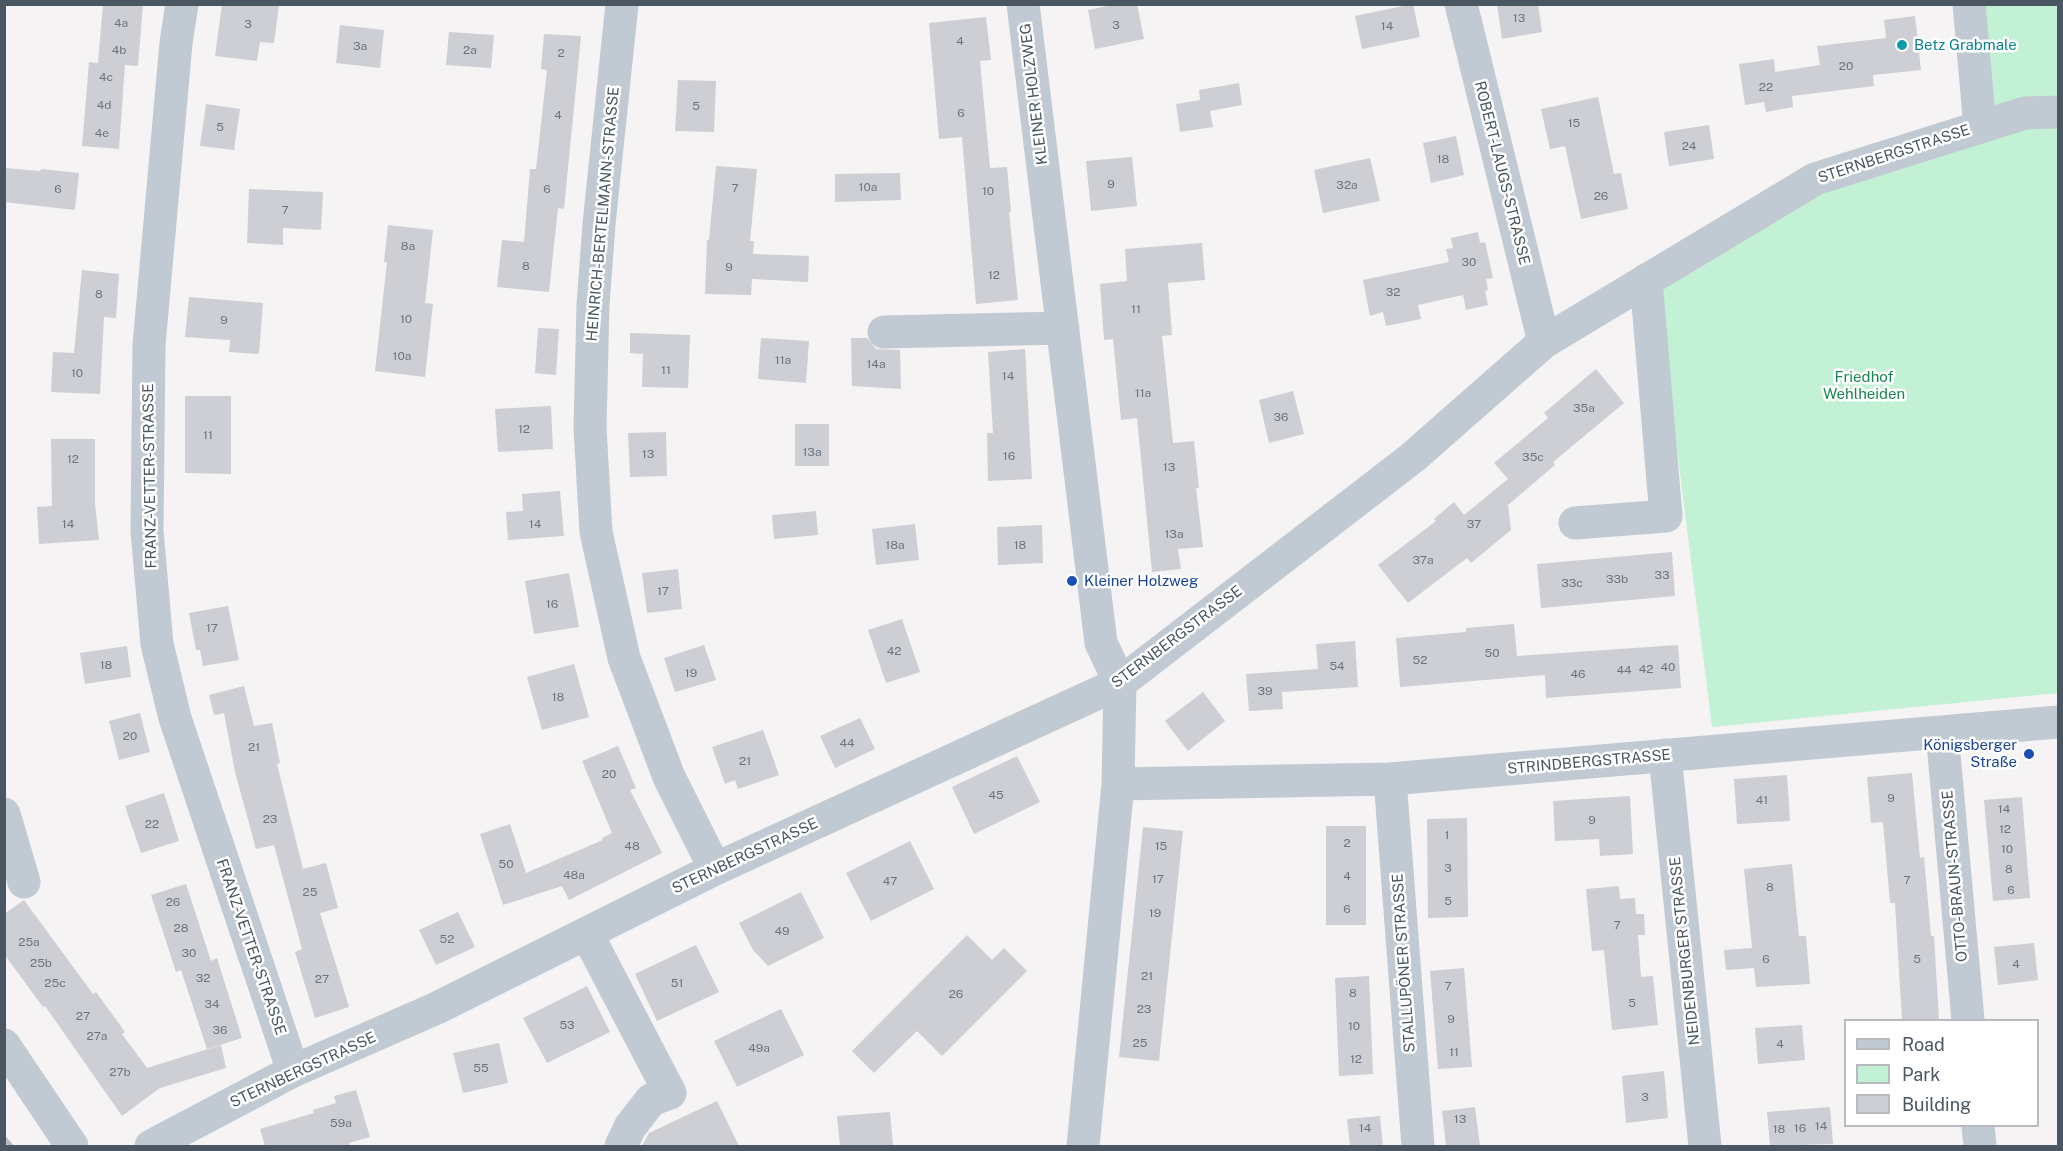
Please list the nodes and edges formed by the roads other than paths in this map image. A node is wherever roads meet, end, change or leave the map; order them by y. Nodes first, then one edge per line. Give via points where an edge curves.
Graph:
1 (182, 4) edge
2 (622, 4) edge
3 (1023, 4) edge
4 (1461, 4) edge
5 (1969, 4) edge
6 (2058, 112) edge
7 (1980, 127) junction
8 (1646, 280) junction
9 (1063, 328) junction
10 (884, 332) dead end
11 (1544, 342) junction
12 (1575, 523) dead end
13 (1120, 683) junction
14 (2058, 722) edge
15 (1942, 732) junction
16 (1665, 755) junction
17 (1390, 779) junction
18 (1119, 784) junction
19 (4, 814) edge
20 (715, 869) junction
21 (24, 882) dead end
22 (587, 934) junction
23 (1968, 1019) edge
24 (4, 1045) edge
25 (293, 1071) junction
26 (1978, 1127) edge
27 (72, 1146) edge
28 (151, 1146) edge
29 (621, 1146) edge
30 (1083, 1146) edge
31 (1418, 1146) edge
32 (1705, 1146) edge
33 (1980, 1146) edge

1 - 25 street, FRANZ-VETTER-STRASSE via 148,345 147,531 157,644 175,718
2 - 20 street, HEINRICH-BERTELMANN-STRASSE via 593,305 590,428 596,532 624,658 669,777
3 - 9 street, KLEINER HOLZWEG
4 - 11 street, ROBERT-LAUGS-STRASSE
5 - 7 street
6 - 7 street, STERNBERGSTRASSE via 2025,113
7 - 8 street, STERNBERGSTRASSE via 1815,179
8 - 11 street, STERNBERGSTRASSE
8 - 12 street via 1666,516
9 - 10 street
9 - 13 street, KLEINER HOLZWEG via 1101,643
11 - 13 street, STERNBERGSTRASSE via 1412,458
13 - 18 street, KLEINER HOLZWEG
13 - 20 street, STERNBERGSTRASSE
14 - 15 street, STRINDBERGSTRASSE
15 - 16 street, STRINDBERGSTRASSE
15 - 23 street, OTTO-BRAUN-STRASSE
16 - 17 street, STRINDBERGSTRASSE
16 - 32 street, NEIDENBURGER STRASSE
17 - 18 street, STRINDBERGSTRASSE
17 - 31 street, STALLUPÖNER STRASSE
18 - 30 street, KLEINER HOLZWEG
19 - 21 street
20 - 22 street, STERNBERGSTRASSE
22 - 25 street, STERNBERGSTRASSE via 437,1008
22 - 29 street via 670,1093 651,1100
24 - 27 street
25 - 28 street, STERNBERGSTRASSE
26 - 33 street

